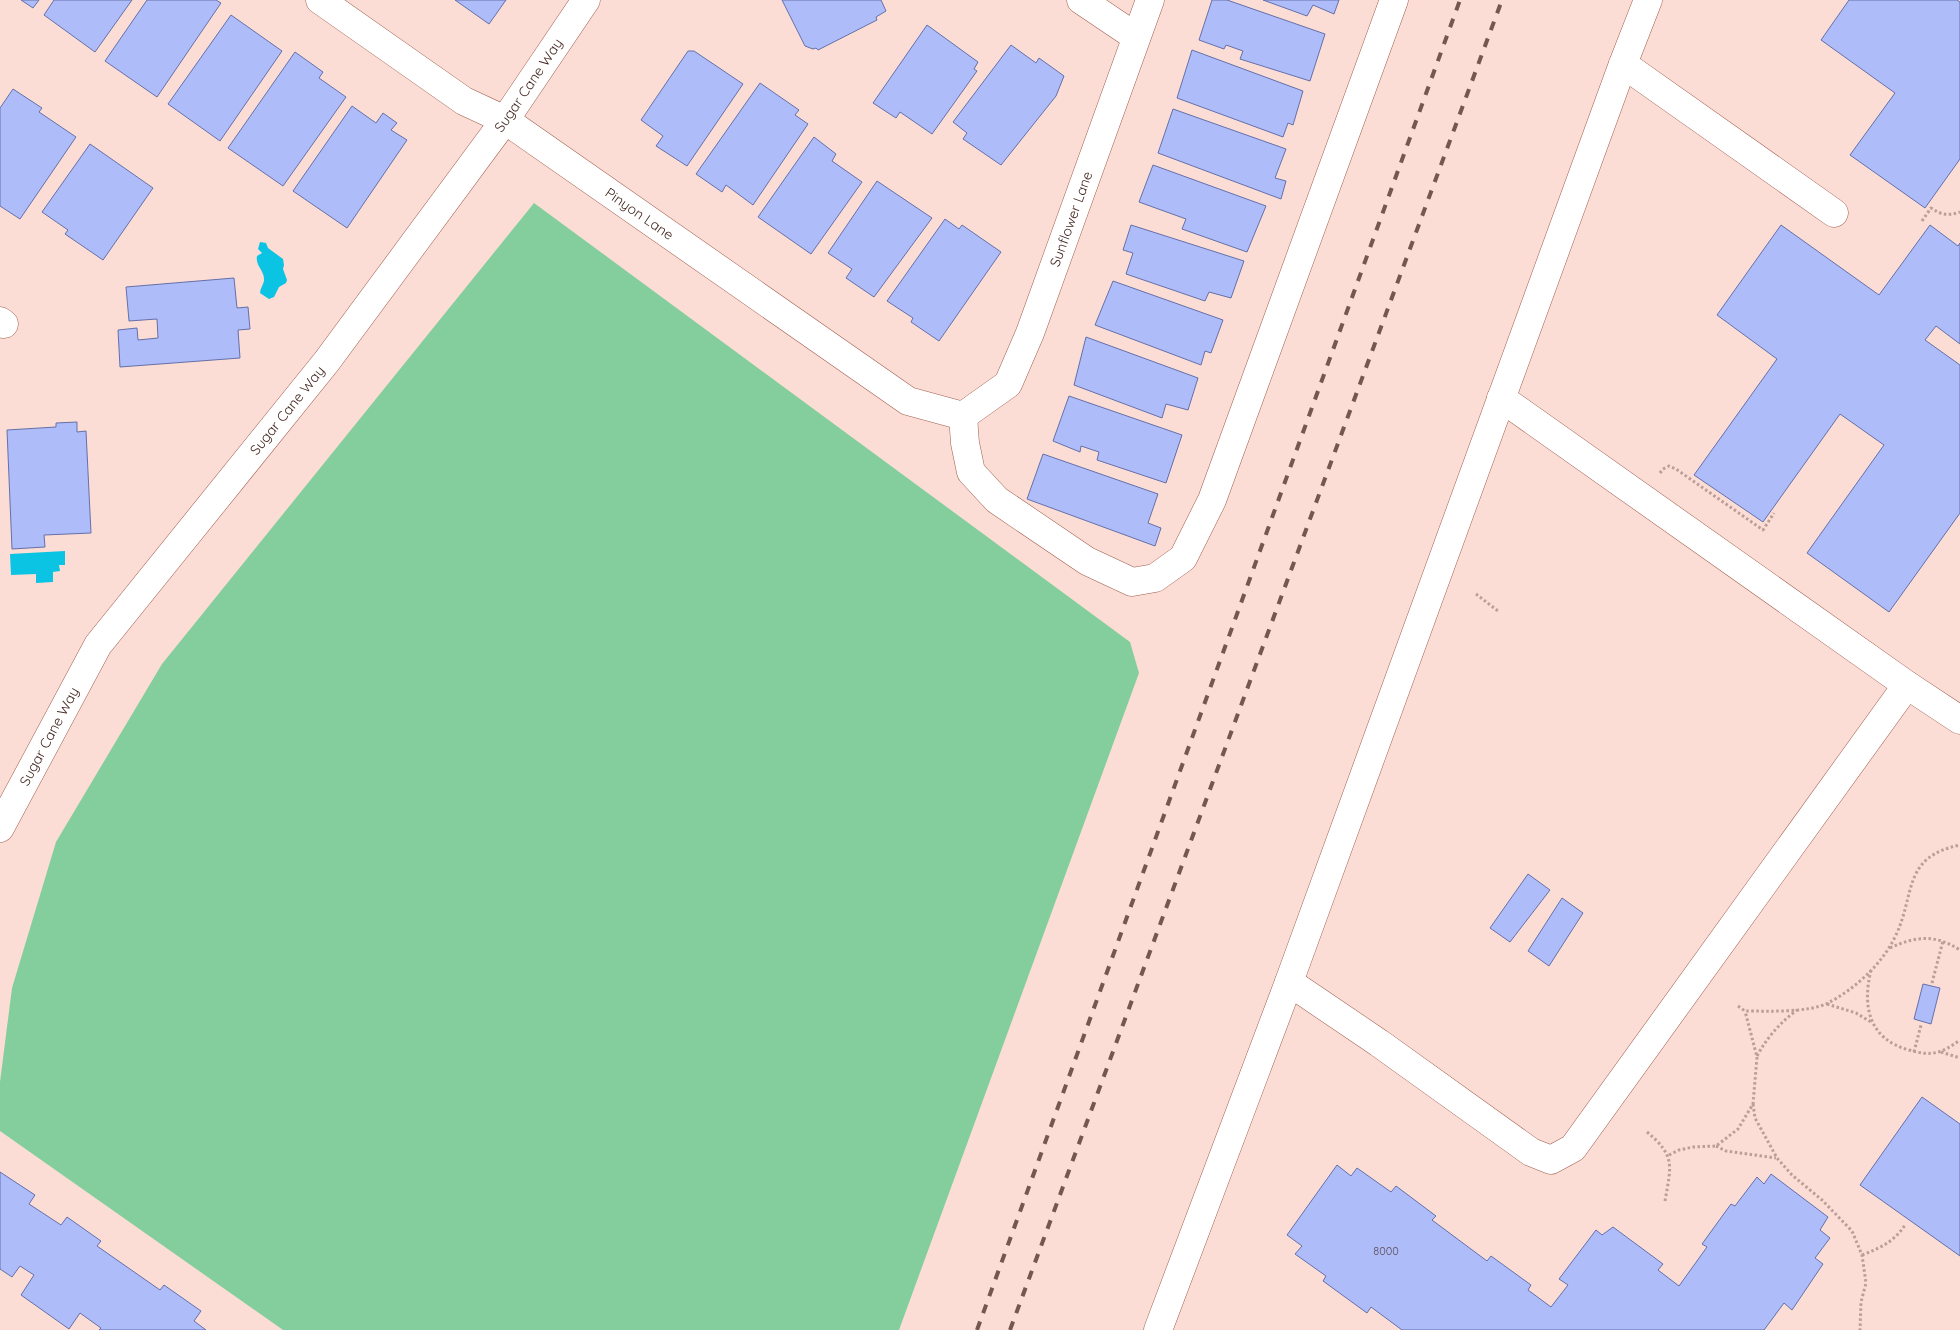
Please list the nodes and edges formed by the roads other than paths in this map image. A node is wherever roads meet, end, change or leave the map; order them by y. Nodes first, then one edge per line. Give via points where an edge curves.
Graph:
1 (320, 0) edge
2 (586, 0) edge
3 (1081, 0) edge
4 (1150, 0) edge
5 (1394, 0) edge
6 (1648, 0) edge
7 (1136, 37) junction
8 (1623, 64) junction
9 (505, 120) junction
10 (1834, 213) dead end
11 (1501, 398) junction
12 (963, 416) junction
13 (1908, 686) junction
14 (1960, 720) edge
15 (0, 828) edge
16 (1289, 982) junction
17 (1158, 1330) edge

1 - 9 street, Pinyon Lane via 464,101
2 - 9 street, Sugar Cane Way
3 - 7 street
4 - 7 street, Sunflower Lane
5 - 12 street via 1212,500 1183,558 1155,578 1132,582 1087,562 997,500 971,472
6 - 8 street
7 - 12 street, Sunflower Lane via 1030,333 1008,384
8 - 10 street
8 - 11 street
9 - 12 street, Pinyon Lane via 908,401
9 - 15 street, Sugar Cane Way via 328,361 98,645
11 - 13 street
11 - 16 street
13 - 14 street
13 - 16 street via 1573,1148 1550,1160 1531,1152
16 - 17 street

